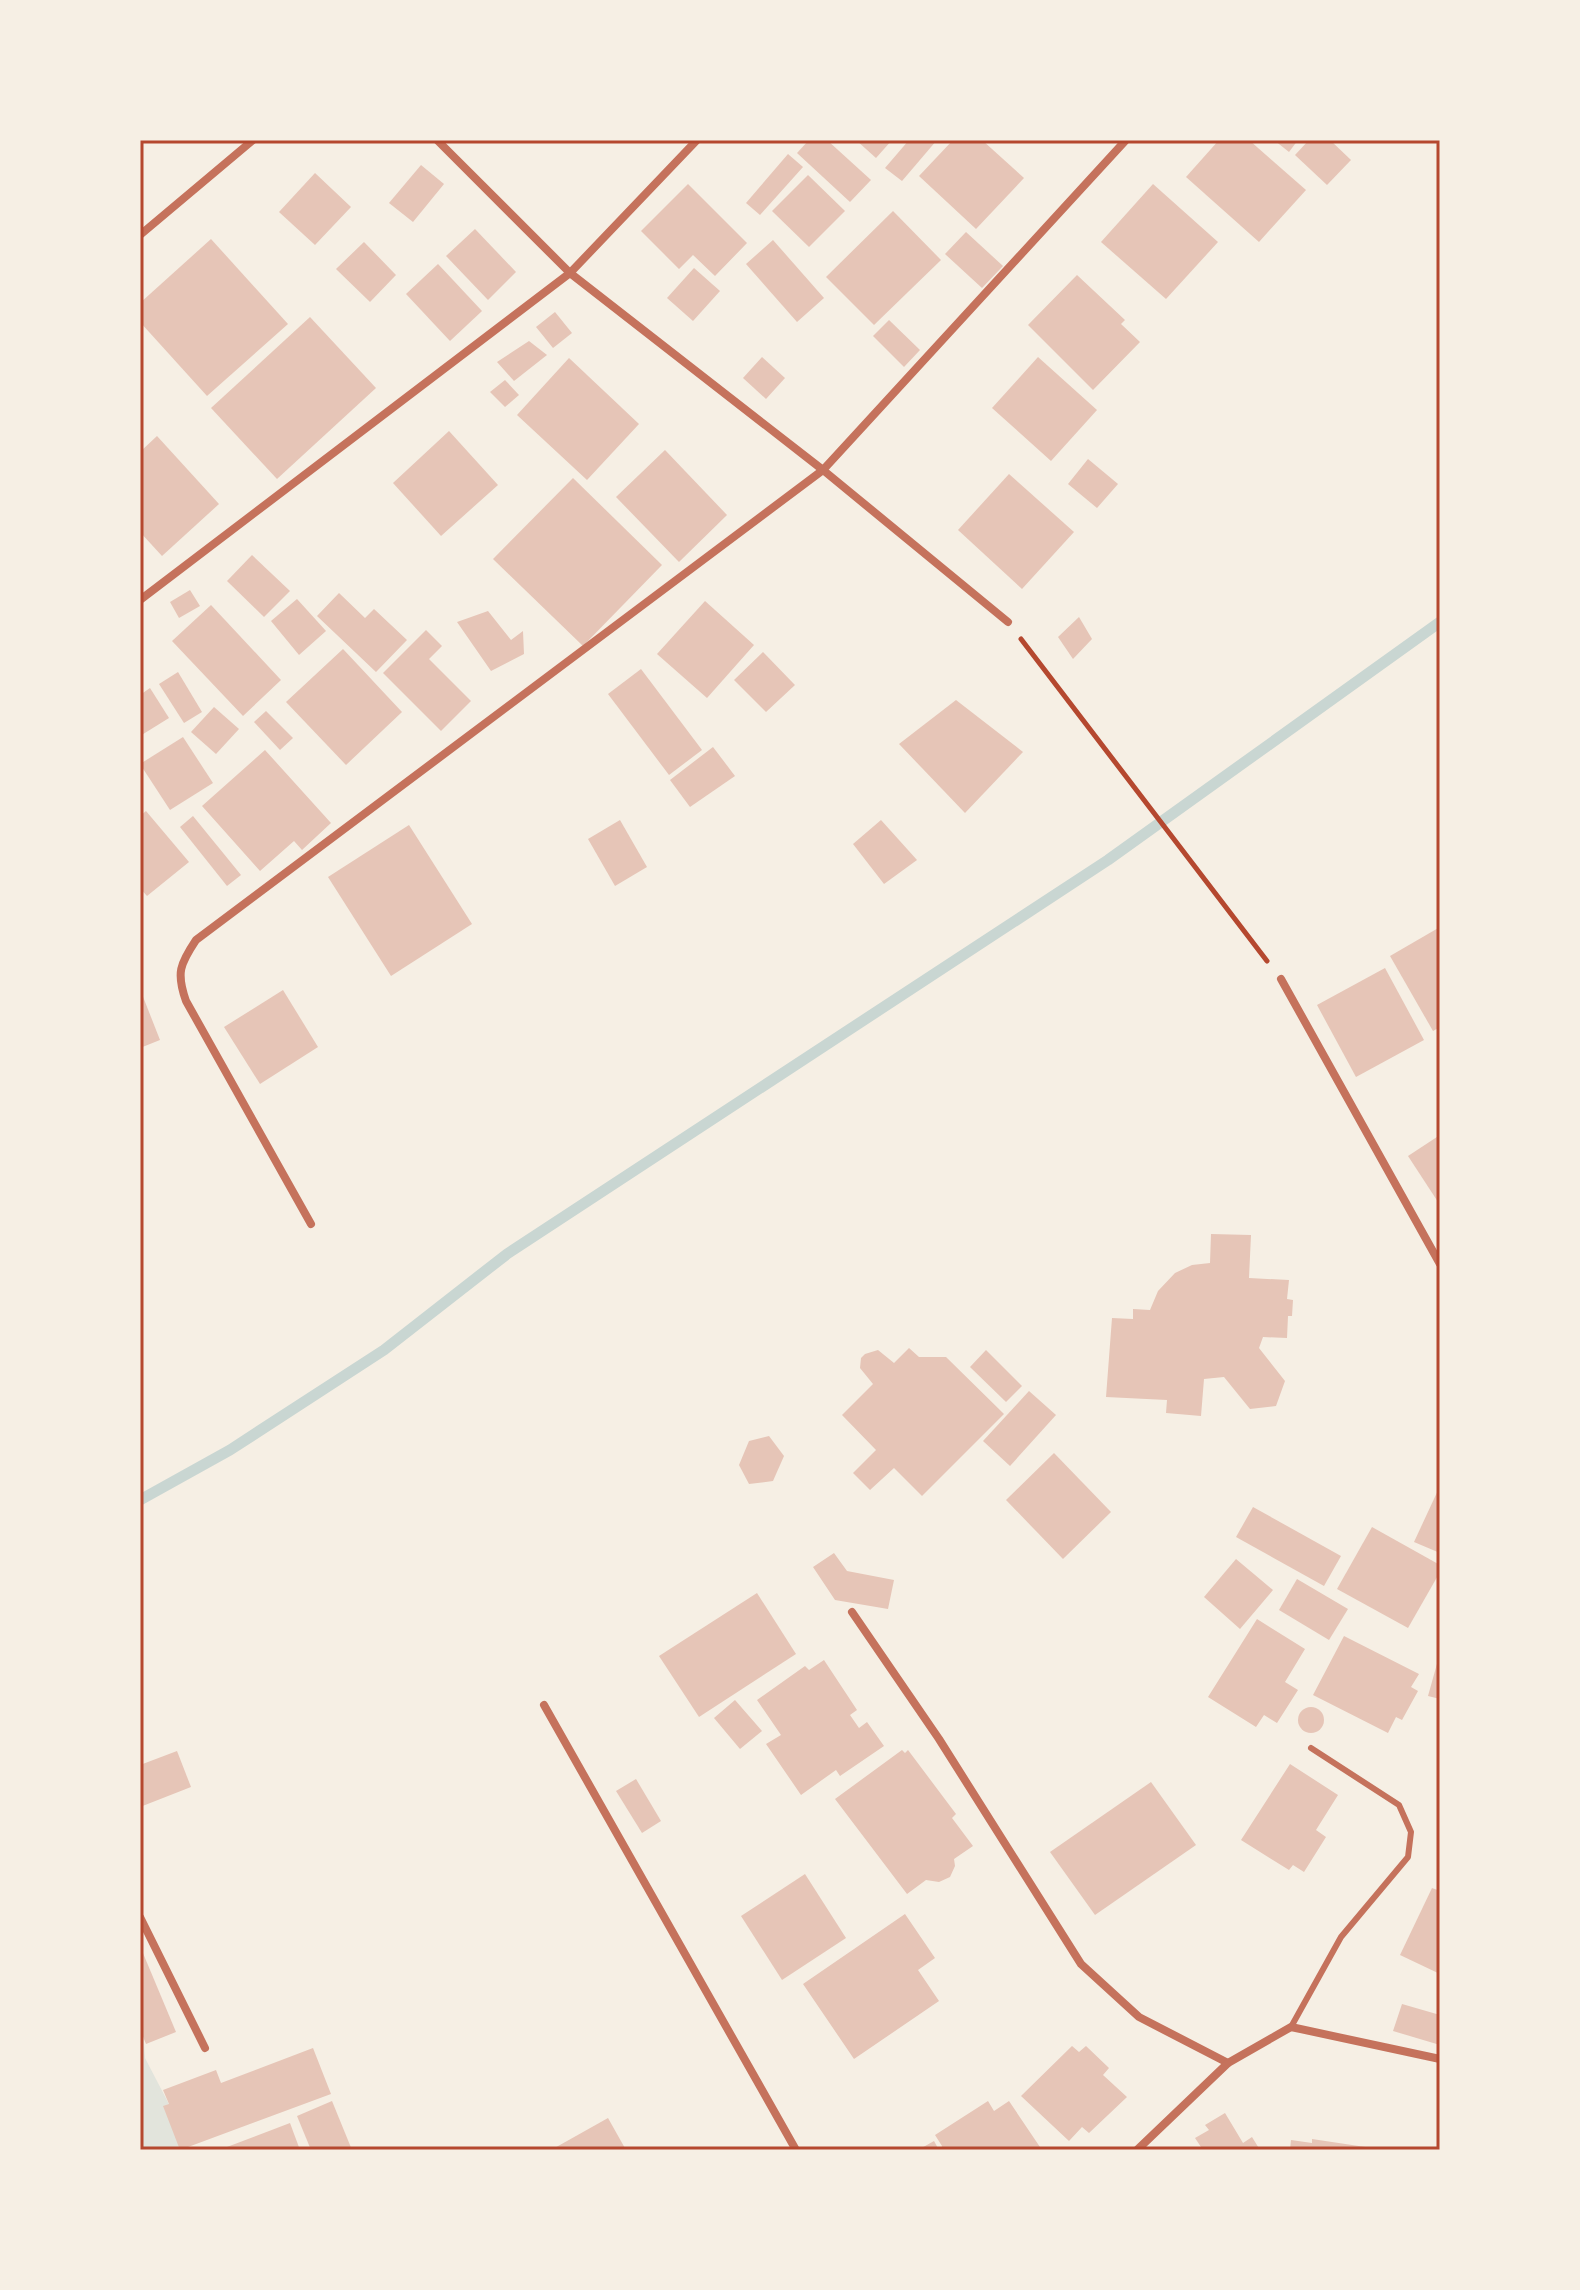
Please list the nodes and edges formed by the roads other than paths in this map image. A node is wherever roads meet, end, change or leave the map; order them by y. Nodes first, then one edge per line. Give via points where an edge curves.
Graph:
1 (253, 140) edge
2 (437, 140) edge
3 (697, 140) edge
4 (1126, 140) edge
5 (140, 235) edge
6 (570, 273) junction
7 (823, 470) junction
8 (140, 600) edge
9 (1008, 622) road end
10 (1281, 979) road end
11 (311, 1224) dead end
12 (1440, 1264) edge
13 (852, 1612) dead end
14 (544, 1705) dead end
15 (1311, 1748) dead end
16 (140, 1917) edge
17 (1291, 2027) junction
18 (205, 2048) dead end
19 (1440, 2059) edge
20 (1228, 2063) junction
21 (796, 2150) edge
22 (1137, 2150) edge

1 - 5 street
2 - 6 street
3 - 6 street
4 - 7 street
6 - 7 street
6 - 8 street
7 - 9 street
7 - 11 street via 196,940 182,961 179,982 186,1001
10 - 12 street
13 - 20 street via 1081,1964 1139,2017
14 - 21 street
15 - 17 lane via 1399,1805 1411,1832 1408,1857 1341,1937
16 - 18 street
17 - 19 street
17 - 20 street
20 - 22 street

